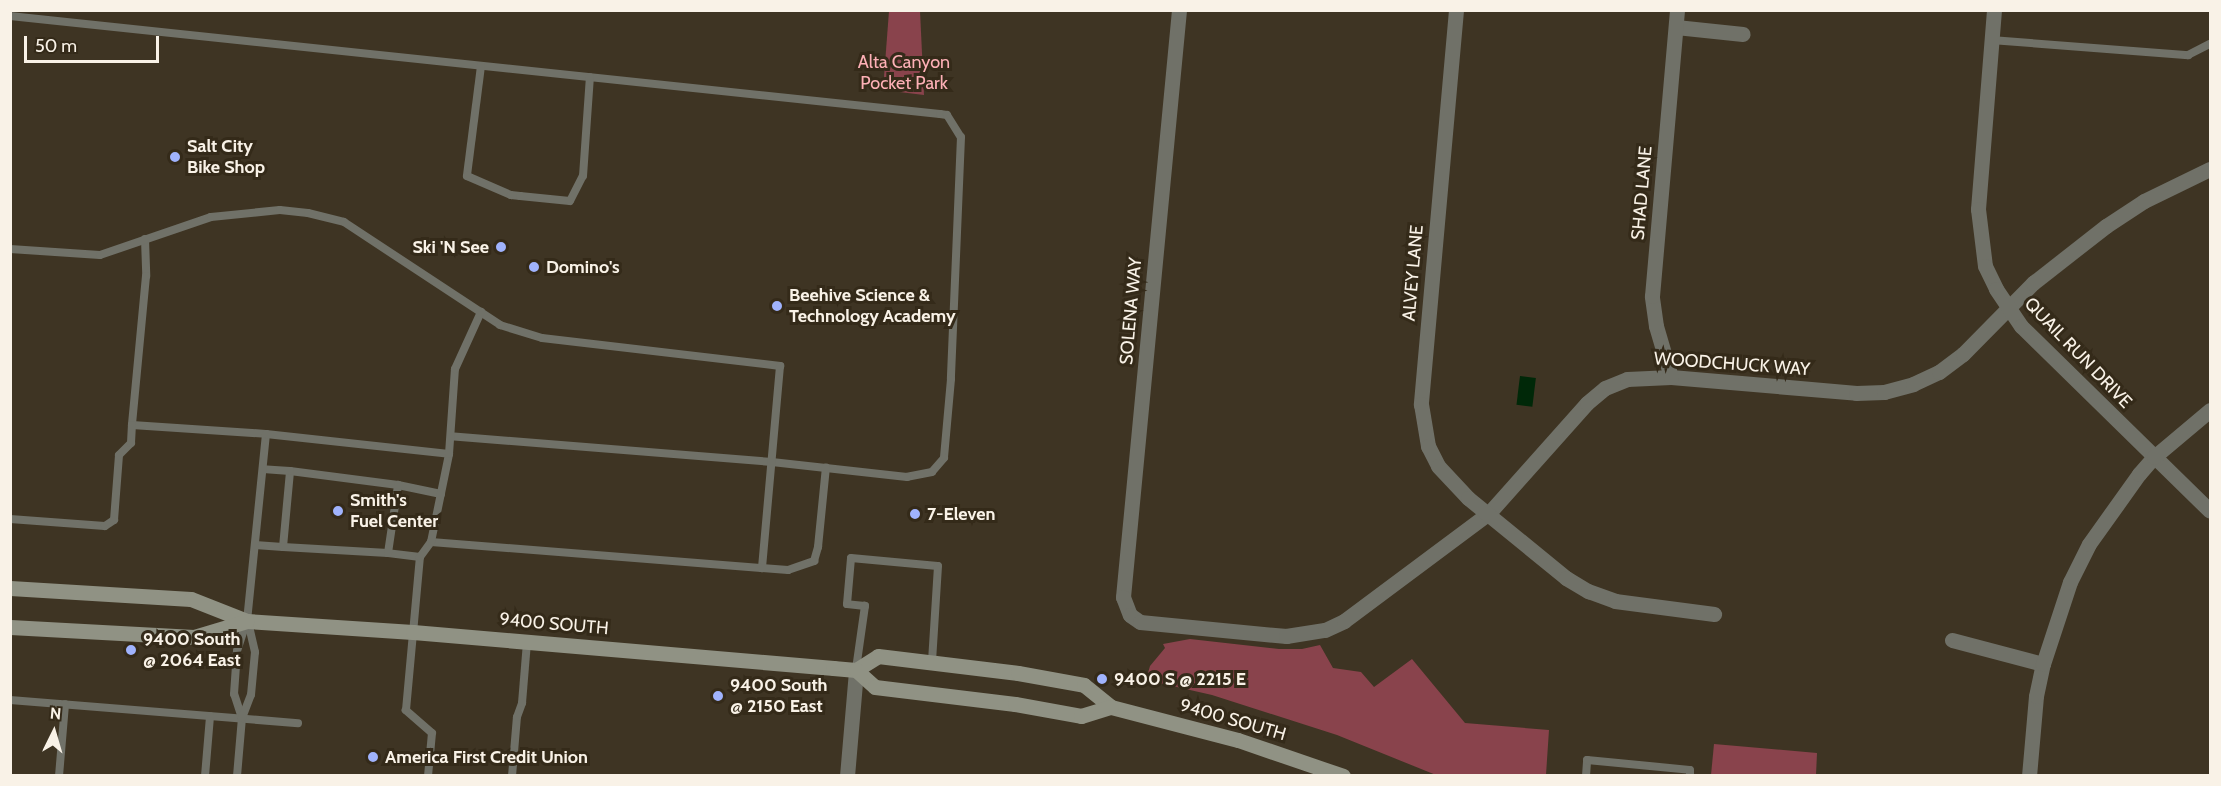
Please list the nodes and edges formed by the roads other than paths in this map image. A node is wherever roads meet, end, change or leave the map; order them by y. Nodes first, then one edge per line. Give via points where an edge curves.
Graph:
1 (1179, 10) edge
2 (1456, 10) edge
3 (1677, 10) edge
4 (1994, 10) edge
5 (10, 16) edge
6 (1676, 27) junction
7 (1743, 34) dead end
8 (1991, 40) junction
9 (2211, 44) edge
10 (481, 66) junction
11 (590, 77) junction
12 (2211, 169) edge
13 (145, 239) junction
14 (10, 249) edge
15 (2009, 310) junction
16 (481, 312) junction
17 (1671, 377) junction
18 (2211, 410) edge
19 (132, 424) junction
20 (266, 434) junction
21 (451, 436) junction
22 (449, 454) junction
23 (2154, 456) junction
24 (772, 462) junction
25 (826, 467) junction
26 (263, 469) junction
27 (290, 471) junction
28 (398, 485) junction
29 (441, 494) junction
30 (2211, 511) edge
31 (1489, 513) junction
32 (10, 519) edge
33 (430, 543) junction
34 (255, 545) junction
35 (283, 547) junction
36 (388, 554) junction
37 (420, 557) junction
38 (762, 568) junction
39 (10, 588) edge
40 (1714, 614) dead end
41 (1130, 615) joint
42 (248, 621) junction
43 (10, 627) edge
44 (413, 632) junction
45 (1952, 640) dead end
46 (527, 642) junction
47 (932, 662) junction
48 (2043, 664) junction
49 (856, 670) junction
50 (10, 700) edge
51 (65, 704) junction
52 (1111, 707) junction
53 (210, 716) junction
54 (242, 718) junction
55 (298, 723) dead end
56 (59, 776) edge
57 (204, 776) edge
58 (237, 776) edge
59 (428, 776) edge
60 (512, 776) edge
61 (847, 776) edge
62 (1343, 776) edge
63 (1586, 776) edge
64 (1690, 776) edge
65 (2029, 776) edge

1 - 41 street, SOLENA WAY via 1123,597
2 - 31 street, ALVEY LANE via 1422,414 1428,446 1438,466 1468,498
3 - 6 street, SHAD LANE
4 - 8 street, QUAIL RUN DRIVE
5 - 10 lane
6 - 7 street
6 - 17 street, SHAD LANE via 1652,296
8 - 9 lane via 2188,55
8 - 15 street, QUAIL RUN DRIVE via 1978,219 1985,266
10 - 11 lane
10 - 11 lane via 467,176 520,196 570,201 583,176
11 - 25 lane via 947,115 961,137 944,458 932,472 907,477
12 - 15 street, WOODCHUCK WAY via 2144,201 2106,226 2033,283
13 - 14 lane via 100,255
13 - 16 lane via 211,217 280,210 308,213 344,222
13 - 19 lane via 146,276
15 - 17 street, WOODCHUCK WAY via 1939,372 1884,392
15 - 23 street, QUAIL RUN DRIVE
16 - 21 lane via 455,369
16 - 24 lane via 500,325 542,338 780,366
17 - 31 street, WOODCHUCK WAY via 1627,379 1605,388
18 - 23 street
19 - 20 lane
19 - 32 lane via 131,443 119,455 114,520 105,526
20 - 22 lane
20 - 26 lane
21 - 22 lane
21 - 24 lane
22 - 29 lane
23 - 30 street, QUAIL RUN DRIVE
23 - 48 street via 2089,544 2062,603
24 - 25 lane
24 - 38 lane
25 - 38 lane via 814,561 788,570
26 - 27 lane
26 - 34 lane
27 - 28 lane
27 - 35 lane
28 - 29 lane
28 - 36 lane
29 - 33 lane
31 - 40 street, ALVEY LANE via 1566,578 1588,591 1615,600
31 - 41 street, WOODCHUCK WAY via 1344,621 1325,630 1286,636 1140,622
33 - 37 lane
33 - 38 lane
34 - 35 lane
34 - 42 lane
35 - 36 lane
36 - 37 lane
37 - 44 lane
39 - 42 main road, 9400 SOUTH via 191,599
42 - 43 main road, 9400 SOUTH via 194,637
42 - 44 main road, 9400 SOUTH
42 - 54 lane via 255,652 251,695
42 - 54 lane via 237,651 234,694
44 - 46 main road, 9400 SOUTH
44 - 59 lane via 406,710 432,733
45 - 48 street
46 - 49 main road, 9400 SOUTH
46 - 60 lane
47 - 49 main road, 9400 SOUTH via 878,656
47 - 49 lane via 938,566 851,558 847,604 865,606
47 - 52 main road, 9400 SOUTH via 1084,685
48 - 65 street
49 - 52 main road via 875,687 1081,716
49 - 61 street
50 - 51 lane
51 - 53 lane
51 - 56 lane
52 - 62 main road, 9400 SOUTH via 1238,740
53 - 54 lane
53 - 57 lane
54 - 55 lane
54 - 58 lane
63 - 64 lane via 1587,760 1690,770

